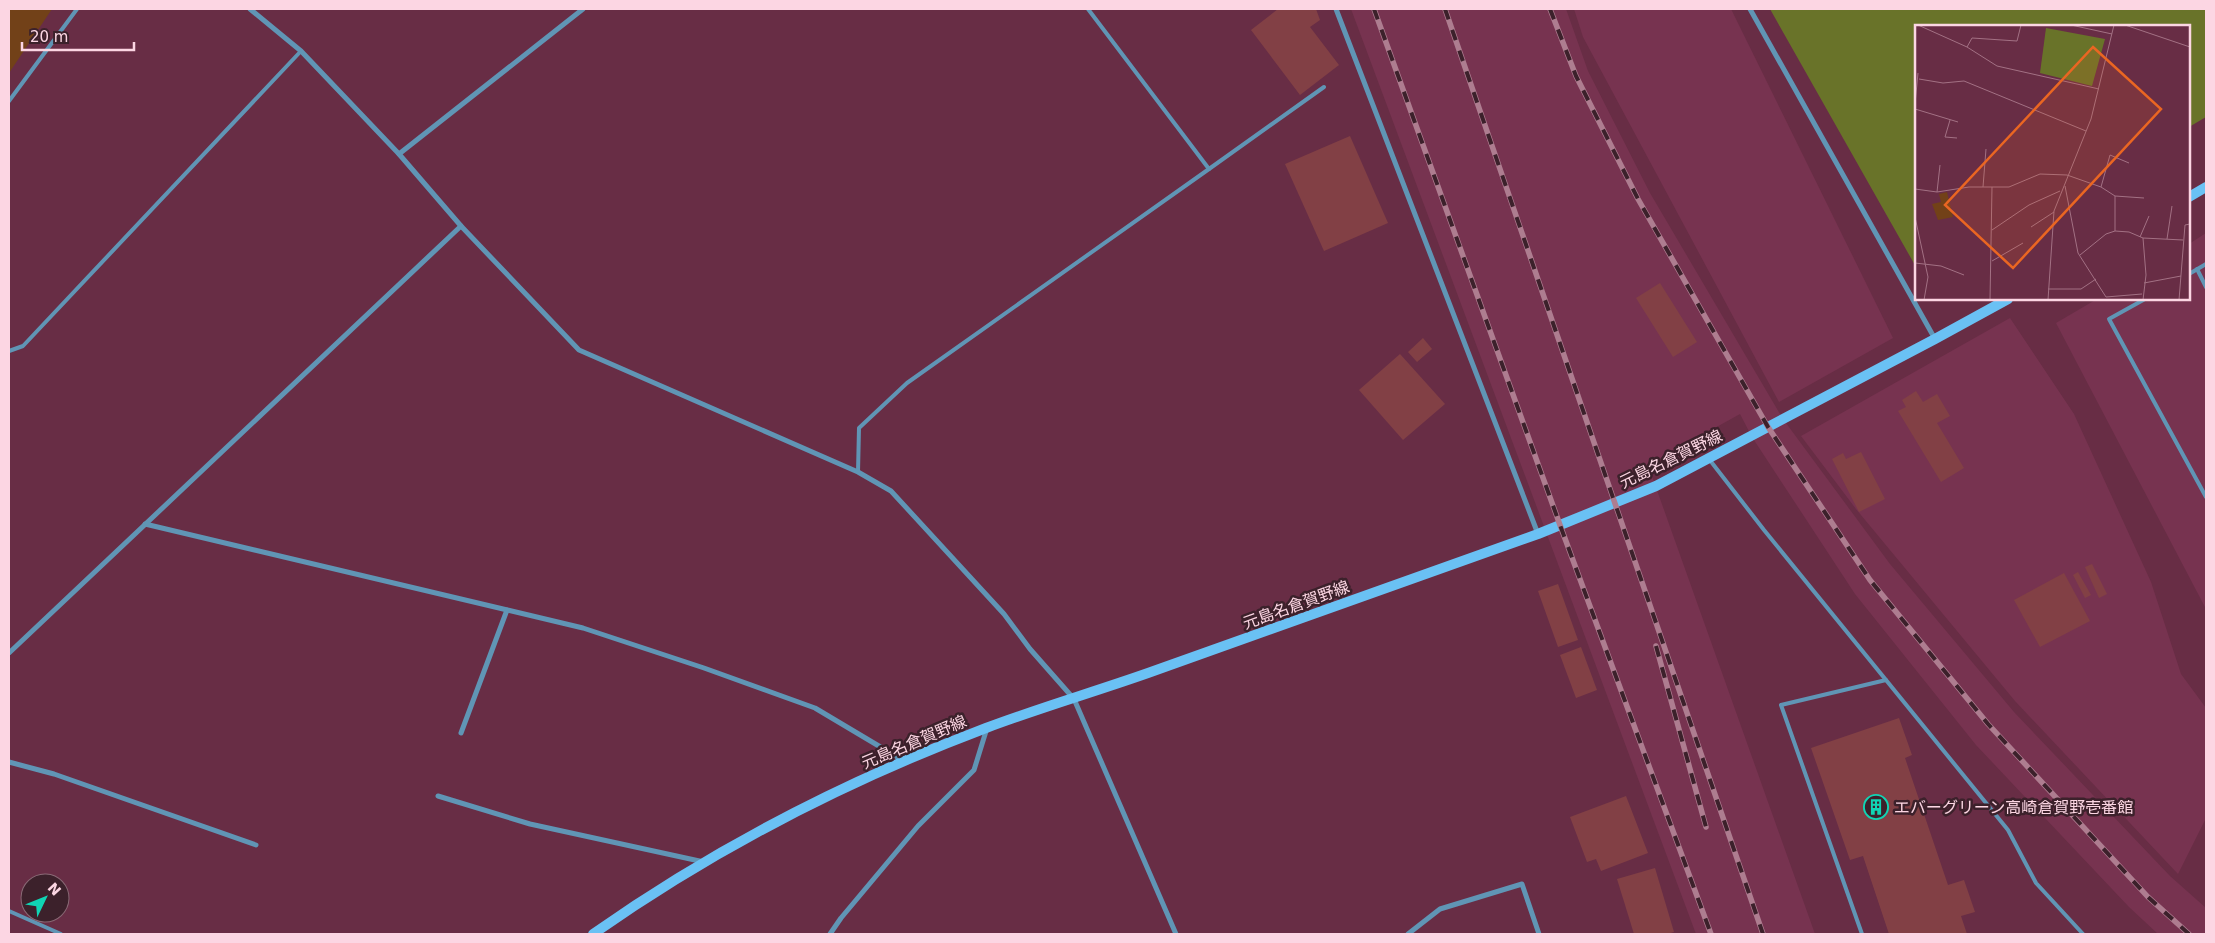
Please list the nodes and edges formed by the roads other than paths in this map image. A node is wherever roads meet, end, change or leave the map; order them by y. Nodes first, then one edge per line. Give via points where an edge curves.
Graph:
1 (76, 9) edge
2 (250, 9) edge
3 (583, 9) edge
4 (1088, 9) edge
5 (1336, 9) edge
6 (1750, 9) edge
7 (301, 51) junction
8 (1324, 87) dead end
9 (9, 101) edge
10 (399, 154) junction
11 (1209, 169) junction
12 (2206, 187) edge
13 (2190, 196) edge
14 (460, 226) junction
15 (2206, 264) edge
16 (2197, 269) junction
17 (2190, 273) edge
18 (2206, 287) edge
19 (2006, 300) edge
20 (2143, 300) edge
21 (1935, 339) junction
22 (9, 351) edge
23 (1709, 459) junction
24 (858, 472) junction
25 (2206, 497) edge
26 (145, 524) junction
27 (1538, 534) junction
28 (507, 610) junction
29 (9, 652) edge
30 (1886, 680) junction
31 (1074, 699) junction
32 (987, 728) junction
33 (461, 732) dead end
34 (905, 761) junction
35 (9, 762) edge
36 (438, 796) dead end
37 (256, 845) dead end
38 (704, 862) junction
39 (9, 911) edge
40 (61, 934) edge
41 (593, 934) edge
42 (830, 934) edge
43 (1176, 934) edge
44 (1408, 934) edge
45 (1539, 934) edge
46 (1862, 934) edge
47 (2084, 934) edge

1 - 9 lane
2 - 7 street
3 - 10 street
4 - 11 lane
5 - 27 street
6 - 21 street
7 - 10 street
7 - 22 lane via 23,346
8 - 11 lane
10 - 14 street
11 - 24 lane via 907,383 860,428
12 - 13 main road
14 - 24 street via 579,350
14 - 26 street
15 - 16 lane
16 - 17 lane
16 - 18 lane
19 - 21 main road, 元島名倉賀野線
20 - 25 lane via 2109,319
21 - 23 main road, 元島名倉賀野線
23 - 27 main road, 元島名倉賀野線 via 1656,486
23 - 30 lane
24 - 31 street via 891,491 1004,614
26 - 28 street
26 - 29 street
27 - 31 main road, 元島名倉賀野線
28 - 33 street
28 - 34 street via 582,628 815,708
30 - 46 lane via 1781,705
30 - 47 lane via 2008,830 2036,883
31 - 32 main road, 元島名倉賀野線
31 - 43 street
32 - 34 main road, 元島名倉賀野線
32 - 42 street via 974,770 918,826
34 - 38 main road, 元島名倉賀野線 via 829,796
35 - 37 street via 54,774
36 - 38 street via 530,824
38 - 41 main road, 元島名倉賀野線
39 - 40 lane
44 - 45 street via 1440,909 1522,884

